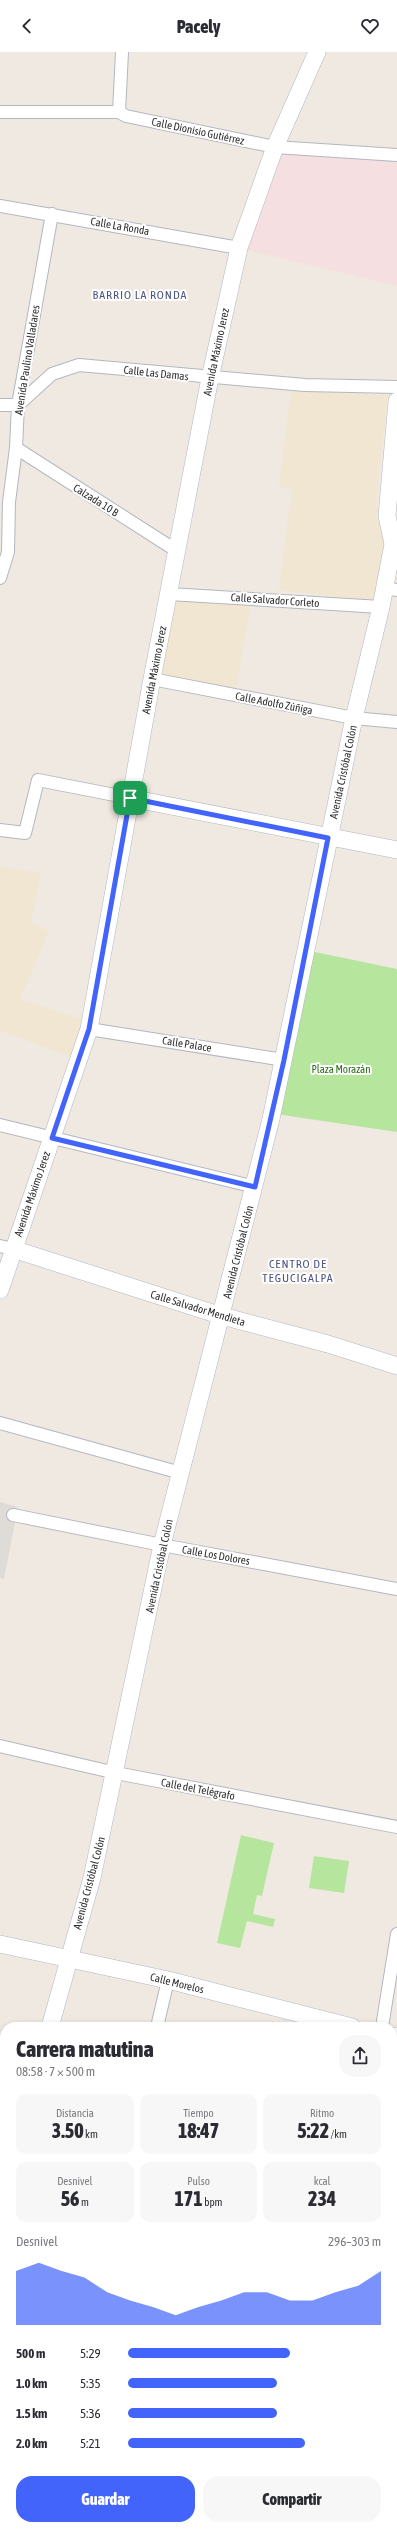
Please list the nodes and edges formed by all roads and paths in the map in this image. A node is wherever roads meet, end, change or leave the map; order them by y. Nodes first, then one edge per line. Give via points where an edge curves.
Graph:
1 (122, 52) edge
2 (317, 52) edge
3 (0, 112) edge
4 (120, 112) junction
5 (275, 147) junction
6 (397, 155) edge
7 (0, 206) edge
8 (52, 214) junction
9 (239, 248) junction
10 (210, 378) junction
11 (397, 387) edge
12 (397, 401) edge
13 (0, 405) edge
14 (18, 405) junction
15 (16, 448) junction
16 (177, 551) junction
17 (0, 578) edge
18 (391, 589) edge
19 (169, 594) junction
20 (381, 607) junction
21 (152, 679) junction
22 (354, 718) junction
23 (397, 722) edge
24 (130, 798) junction
25 (0, 830) edge
26 (328, 838) junction
27 (397, 850) edge
28 (89, 1029) junction
29 (284, 1060) junction
30 (0, 1125) edge
31 (52, 1138) junction
32 (255, 1187) junction
33 (6, 1247) edge
34 (0, 1290) edge
35 (222, 1316) junction
36 (397, 1366) edge
37 (0, 1423) edge
38 (181, 1473) junction
39 (13, 1514) dead end
40 (162, 1545) junction
41 (397, 1588) edge
42 (0, 1746) edge
43 (116, 1773) junction
44 (397, 1827) edge
45 (397, 1934) edge
46 (0, 1944) edge
47 (68, 1958) junction
48 (168, 1980) junction
49 (51, 2022) edge
50 (158, 2022) edge
51 (332, 2022) edge
52 (383, 2022) edge

1 - 4 street
2 - 5 main road, Avenida Máximo Jerez
3 - 4 street, Calle Dionisio Gutiérrez
4 - 5 street, Calle Dionisio Gutiérrez via 126,116
5 - 6 street, Calle Dionisio Gutiérrez
5 - 9 main road, Avenida Máximo Jerez
7 - 8 street, Calle La Ronda
8 - 9 street, Calle La Ronda
8 - 14 street, Avenida Paulino Valladares
9 - 10 main road, Avenida Máximo Jerez
10 - 11 street, Calle Las Damas via 305,385
10 - 14 street, Calle Las Damas via 80,365 52,374
10 - 16 main road, Avenida Máximo Jerez
12 - 18 main road, Avenida Cristóbal Colón via 387,516 393,544
13 - 14 street
14 - 15 street, Avenida Paulino Valladares
15 - 16 street, Calzada 10 B
15 - 17 street, Avenida Paulino Valladares via 9,502 8,552
16 - 19 main road, Avenida Máximo Jerez
18 - 20 main road, Avenida Cristóbal Colón
19 - 20 street, Calle Salvador Corleto
19 - 21 main road, Avenida Máximo Jerez
20 - 22 main road, Avenida Cristóbal Colón
21 - 22 street, Calle Adolfo Zúñiga
21 - 24 main road, Avenida Máximo Jerez
22 - 23 street, Calle Adolfo Zúñiga
22 - 26 main road, Avenida Cristóbal Colón
24 - 25 street via 38,780 25,833
24 - 26 main road
24 - 28 main road, Avenida Máximo Jerez
26 - 27 main road
26 - 29 main road, Avenida Cristóbal Colón
28 - 29 street, Calle Palace
28 - 31 main road, Avenida Máximo Jerez
29 - 32 main road, Avenida Cristóbal Colón
30 - 31 street
31 - 32 street
31 - 33 main road, Avenida Máximo Jerez
32 - 35 main road, Avenida Cristóbal Colón
33 - 34 main road, Avenida Máximo Jerez
33 - 35 main road, Calle Salvador Mendieta
35 - 36 main road, Calle Salvador Mendieta via 328,1344
35 - 38 main road, Avenida Cristóbal Colón
37 - 38 street
38 - 40 main road, Avenida Cristóbal Colón
39 - 40 street, Calle Los Dolores
40 - 41 street, Calle Los Dolores
40 - 43 main road, Avenida Cristóbal Colón
42 - 43 street, Calle del Telégrafo
43 - 44 street, Calle del Telégrafo
43 - 47 main road, Avenida Cristóbal Colón via 92,1878
45 - 52 street
46 - 47 main road, Calle Morelos
47 - 48 main road, Calle Morelos
47 - 49 main road, Avenida Cristóbal Colón
48 - 50 street
48 - 51 main road, Calle Morelos

